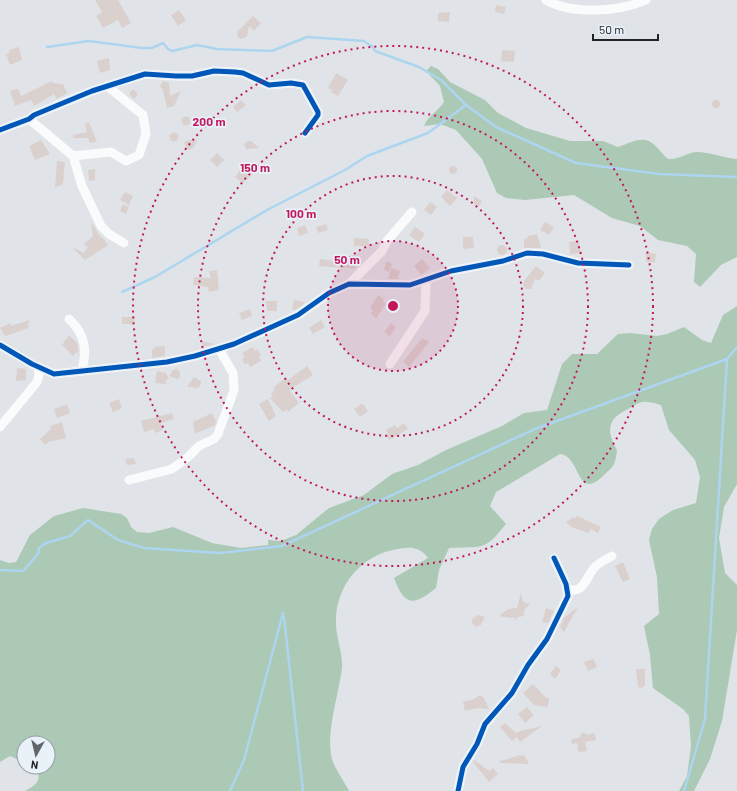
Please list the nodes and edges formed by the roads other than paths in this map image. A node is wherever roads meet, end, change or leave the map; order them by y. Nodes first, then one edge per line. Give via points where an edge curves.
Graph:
1 (546, 0) edge
2 (646, 0) edge
3 (108, 86) junction
4 (29, 119) junction
5 (0, 130) edge
6 (305, 133) dead end
7 (73, 156) junction
8 (412, 212) dead end
9 (124, 243) dead end
10 (629, 265) dead end
11 (426, 280) junction
12 (349, 284) junction
13 (69, 319) dead end
14 (0, 345) edge
15 (219, 349) junction
16 (390, 364) dead end
17 (38, 367) junction
18 (82, 372) junction
19 (0, 427) edge
20 (129, 480) dead end
21 (612, 556) dead end
22 (554, 558) dead end
23 (567, 589) junction
24 (458, 791) edge

1 - 2 street via 557,6 621,9
3 - 4 street
3 - 6 street via 144,74 192,76 214,71 243,73 269,85 303,85 318,112
3 - 7 street via 143,115 146,134 139,155 126,161 111,152
4 - 5 street
4 - 7 street
7 - 9 street via 82,186 98,221 105,230
8 - 12 street via 378,256
10 - 11 street via 578,263 552,255 527,253 503,261 451,271
11 - 12 street via 403,286
11 - 16 street via 425,311
12 - 15 street via 329,293 298,315
13 - 18 street via 86,343 86,358
14 - 17 street
15 - 18 street via 167,362
15 - 20 street via 233,373 234,390 218,434 172,468
17 - 18 street via 54,374
17 - 19 street via 37,382
21 - 23 street via 597,565 581,587
22 - 23 street
23 - 24 street via 568,596 547,639 501,708 486,722 463,767

